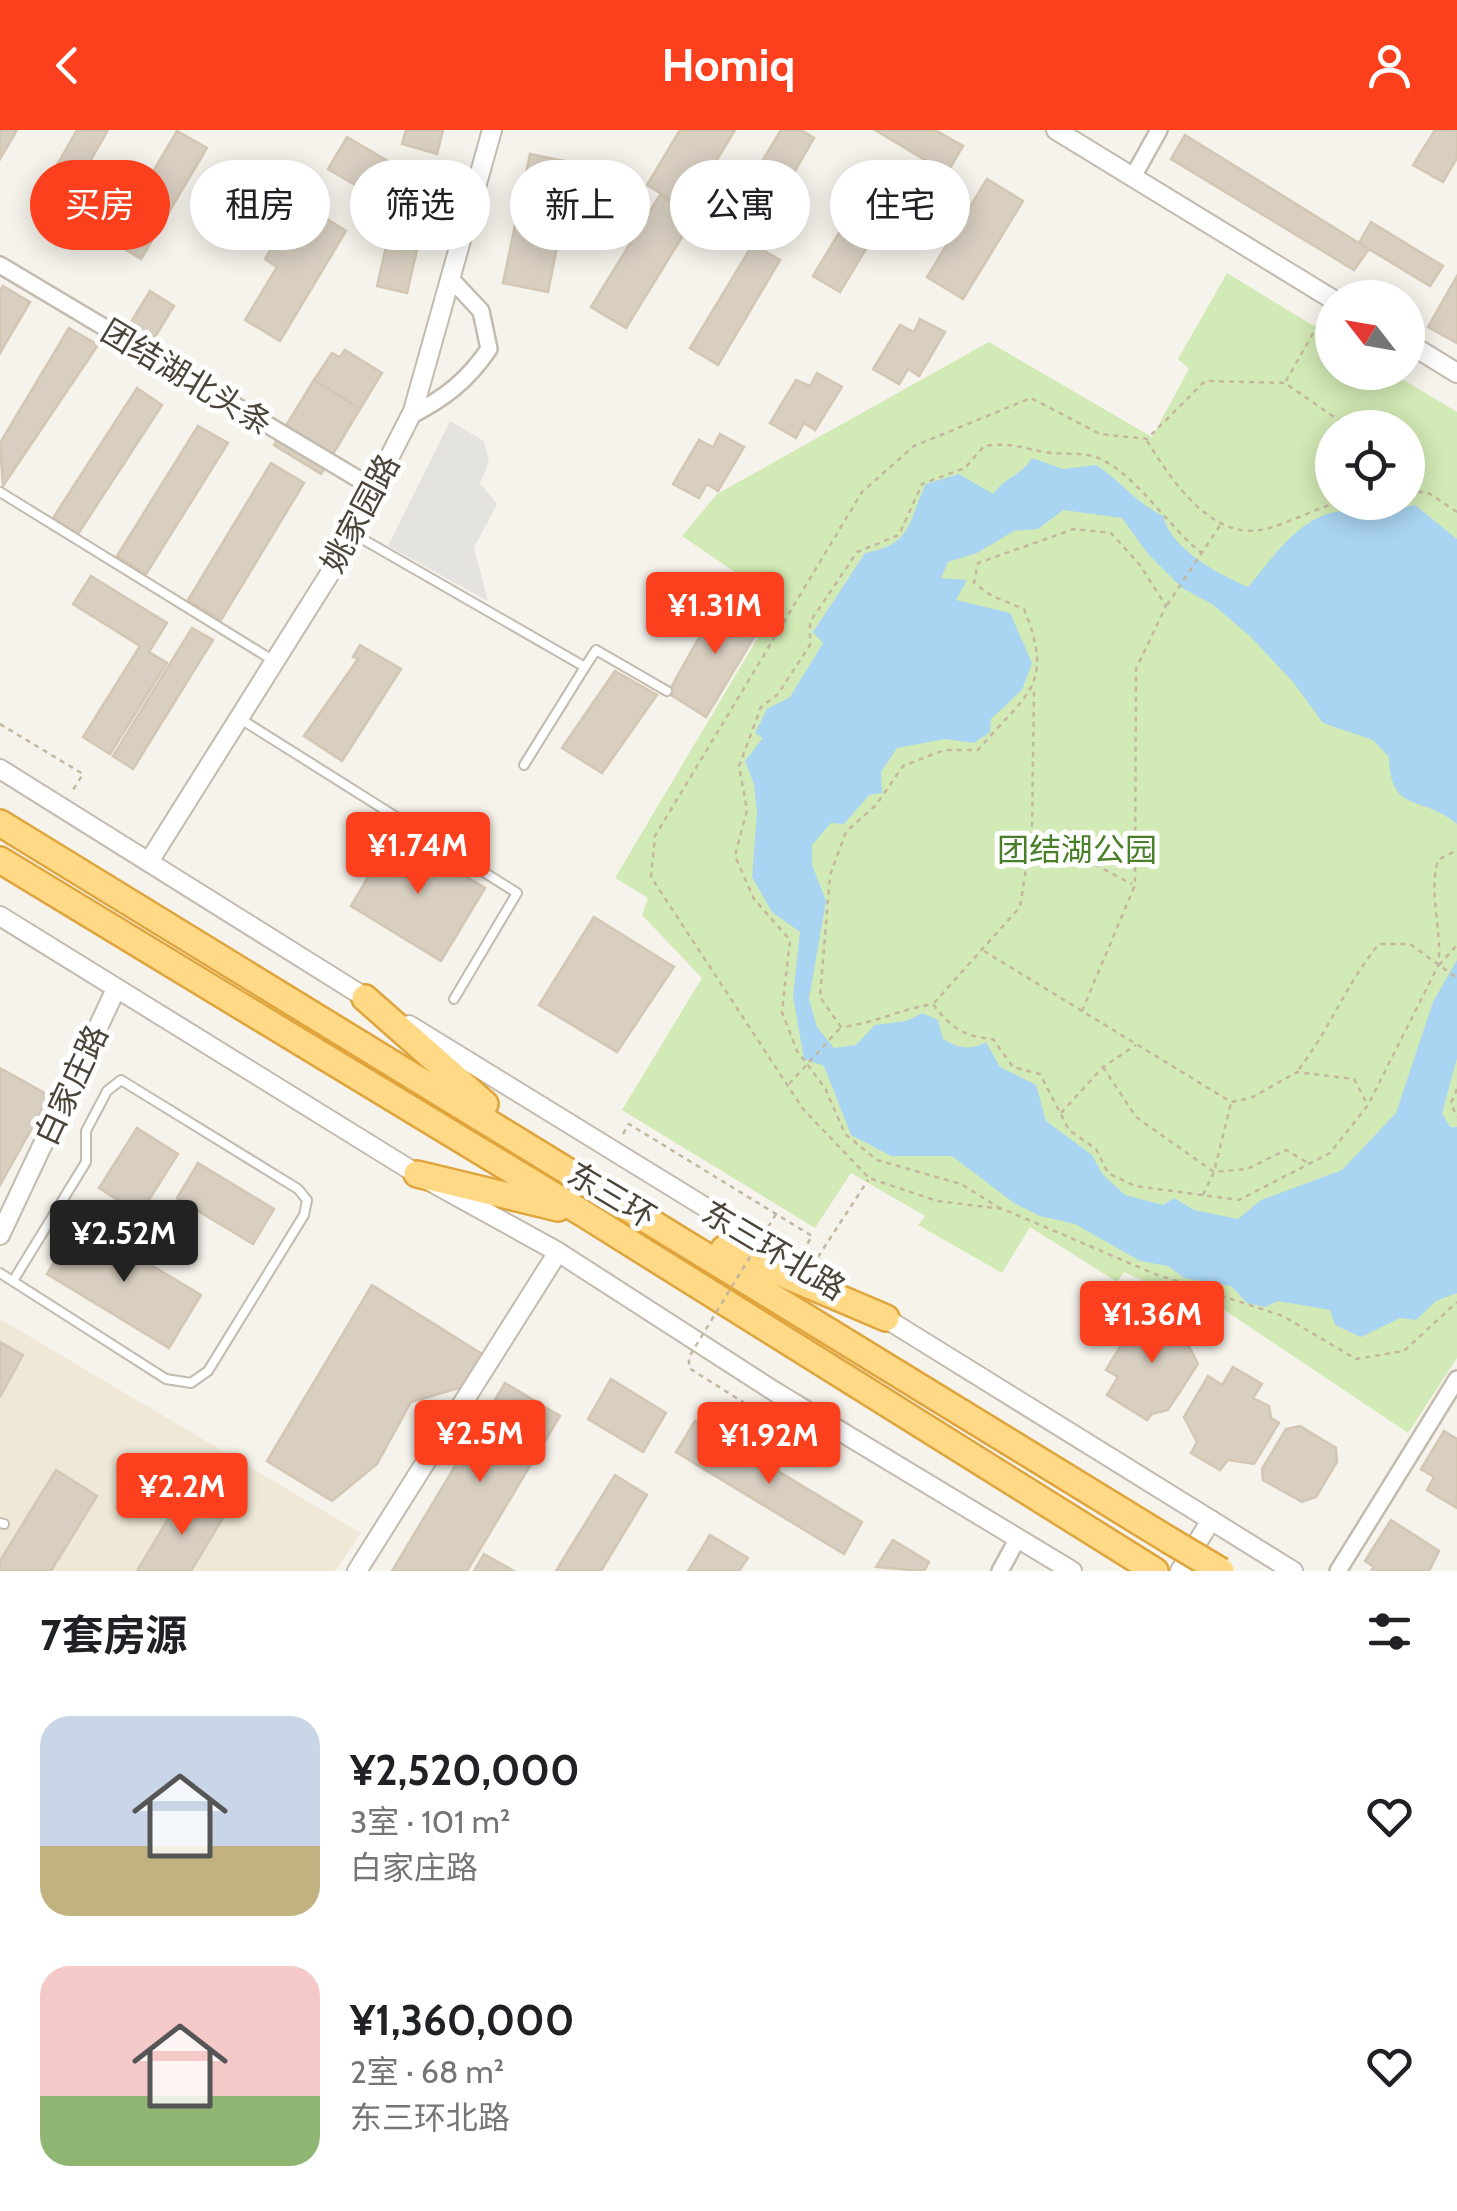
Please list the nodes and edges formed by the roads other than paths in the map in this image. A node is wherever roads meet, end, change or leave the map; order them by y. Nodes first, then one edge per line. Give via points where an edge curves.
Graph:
1 (492, 130) edge
2 (1056, 130) edge
3 (1160, 130) edge
4 (1134, 175) junction
5 (0, 265) edge
6 (450, 279) junction
7 (1315, 289) edge
8 (1425, 354) edge
9 (1457, 373) edge
10 (410, 416) junction
11 (374, 489) junction
12 (0, 492) edge
13 (352, 533) junction
14 (274, 662) junction
15 (585, 667) junction
16 (667, 691) dead end
17 (239, 718) junction
18 (524, 765) dead end
19 (0, 769) edge
20 (0, 822) edge
21 (0, 860) edge
22 (150, 860) junction
23 (0, 916) edge
24 (116, 989) junction
25 (365, 998) junction
26 (454, 999) dead end
27 (534, 1147) junction
28 (417, 1174) junction
29 (584, 1214) junction
30 (646, 1215) junction
31 (2, 1225) edge
32 (558, 1252) junction
33 (0, 1273) edge
34 (12, 1281) junction
35 (886, 1318) junction
36 (1457, 1379) edge
37 (1211, 1520) junction
38 (1018, 1538) junction
39 (1153, 1570) edge
40 (357, 1571) edge
41 (1000, 1571) edge
42 (1072, 1571) edge
43 (1180, 1571) edge
44 (1221, 1571) edge
45 (1294, 1571) edge
46 (1338, 1571) edge

1 - 6 street, 姚家园路
2 - 4 street
3 - 4 street
4 - 7 street
5 - 11 street, 团结湖北头条
6 - 10 street, 姚家园路
6 - 10 street via 480,311 489,348 469,378
8 - 9 street
10 - 11 street, 姚家园路
11 - 13 street, 姚家园路
12 - 14 lane
13 - 14 street, 姚家园路
13 - 15 lane
14 - 17 street, 姚家园路
15 - 16 lane via 596,650
15 - 18 lane
17 - 22 street, 姚家园路
17 - 26 lane via 517,893
19 - 22 street, 东三环北路
20 - 27 highway, 东三环
21 - 29 highway, 东三环
22 - 25 street, 东三环北路
23 - 24 street
24 - 28 street
24 - 31 street, 白家庄路
25 - 27 highway
25 - 35 street, 东三环北路
27 - 30 highway, 东三环
28 - 29 highway
28 - 32 street
29 - 39 highway, 东三环
30 - 35 highway
30 - 44 highway, 东三环, bridge
32 - 38 street
32 - 40 street
33 - 34 lane
34 - 34 lane via 166,1379 191,1384 208,1371 307,1200 121,1080 107,1090 86,1132 86,1162
35 - 37 street, 东三环北路
36 - 46 street
37 - 43 street
37 - 45 street, 东三环北路
38 - 41 street
38 - 42 street

